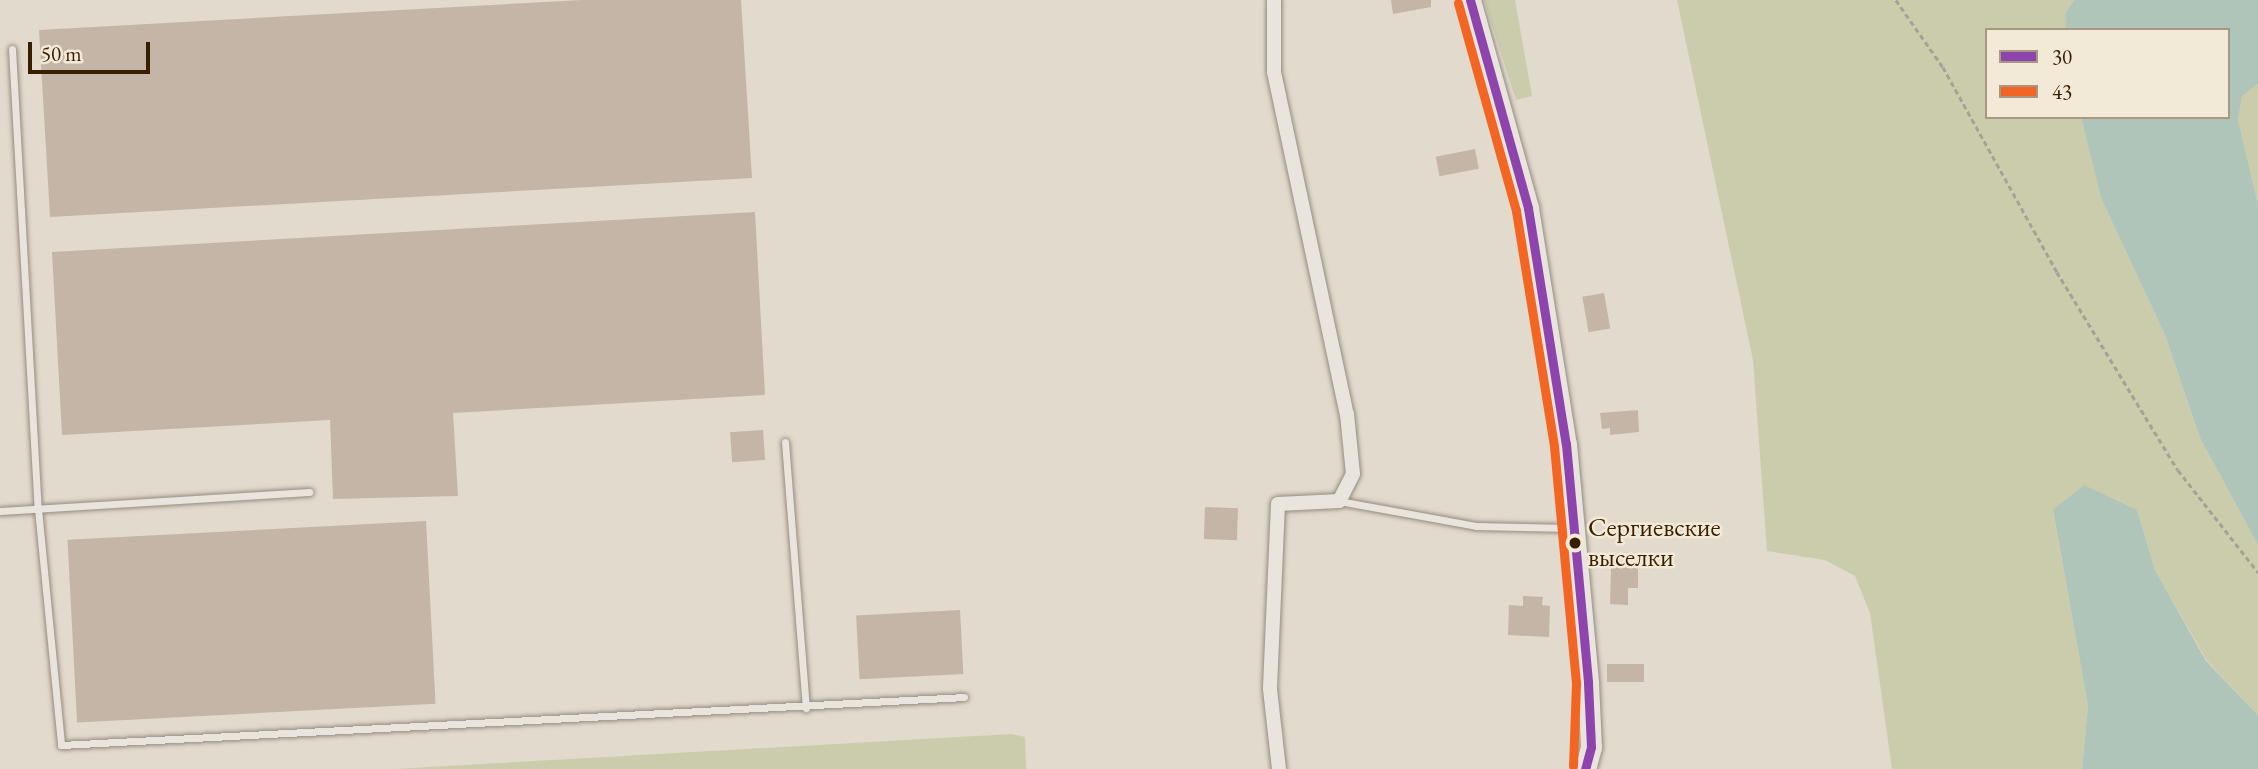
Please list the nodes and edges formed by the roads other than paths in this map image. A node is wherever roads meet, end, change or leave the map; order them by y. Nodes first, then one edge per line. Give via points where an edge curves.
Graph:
1 (1274, 0) edge
2 (1470, 0) edge
3 (12, 49) dead end
4 (785, 442) dead end
5 (309, 492) dead end
6 (1339, 501) junction
7 (38, 509) junction
8 (0, 511) edge
9 (1574, 528) junction
10 (964, 697) dead end
11 (806, 708) junction
12 (1279, 769) edge
13 (1585, 769) edge

1 - 6 street via 1274,72 1347,414 1353,474
2 - 9 street via 1528,208
3 - 7 lane
4 - 11 lane
5 - 7 lane
6 - 9 lane via 1476,526
6 - 12 street via 1278,504 1270,689
7 - 8 lane
7 - 11 lane via 61,746
9 - 13 street via 1591,747
10 - 11 lane

